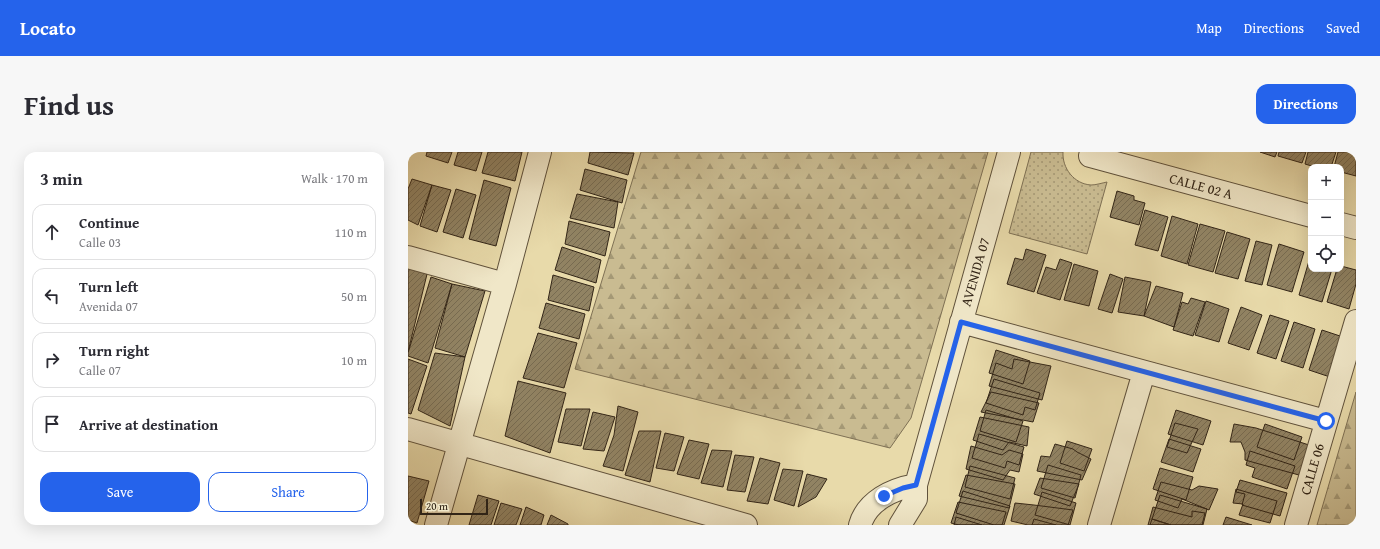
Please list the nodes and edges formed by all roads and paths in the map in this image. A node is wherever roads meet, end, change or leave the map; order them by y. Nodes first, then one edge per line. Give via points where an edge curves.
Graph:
1 (540, 152) edge
2 (1009, 152) edge
3 (1090, 156) dead end
4 (1308, 215) edge
5 (1344, 225) edge
6 (1356, 228) edge
7 (408, 257) edge
8 (505, 284) junction
9 (1356, 321) edge
10 (961, 322) junction
11 (1144, 372) junction
12 (1326, 421) junction
13 (408, 429) edge
14 (459, 443) junction
15 (916, 485) junction
16 (436, 525) edge
17 (746, 525) edge
18 (860, 525) edge
19 (900, 525) edge
20 (1099, 525) edge
21 (1296, 525) edge

1 - 8 street
2 - 10 street, AVENIDA 07
3 - 4 street, CALLE 02 A
5 - 6 street
7 - 8 street
8 - 14 street
9 - 12 street, CALLE 06
10 - 11 street
10 - 15 street, AVENIDA 07
11 - 12 street
11 - 20 street
12 - 21 street, CALLE 06
13 - 14 street
14 - 16 street
14 - 17 street
15 - 18 street via 884,496 868,508
15 - 19 street, AVENIDA 07 via 916,499

